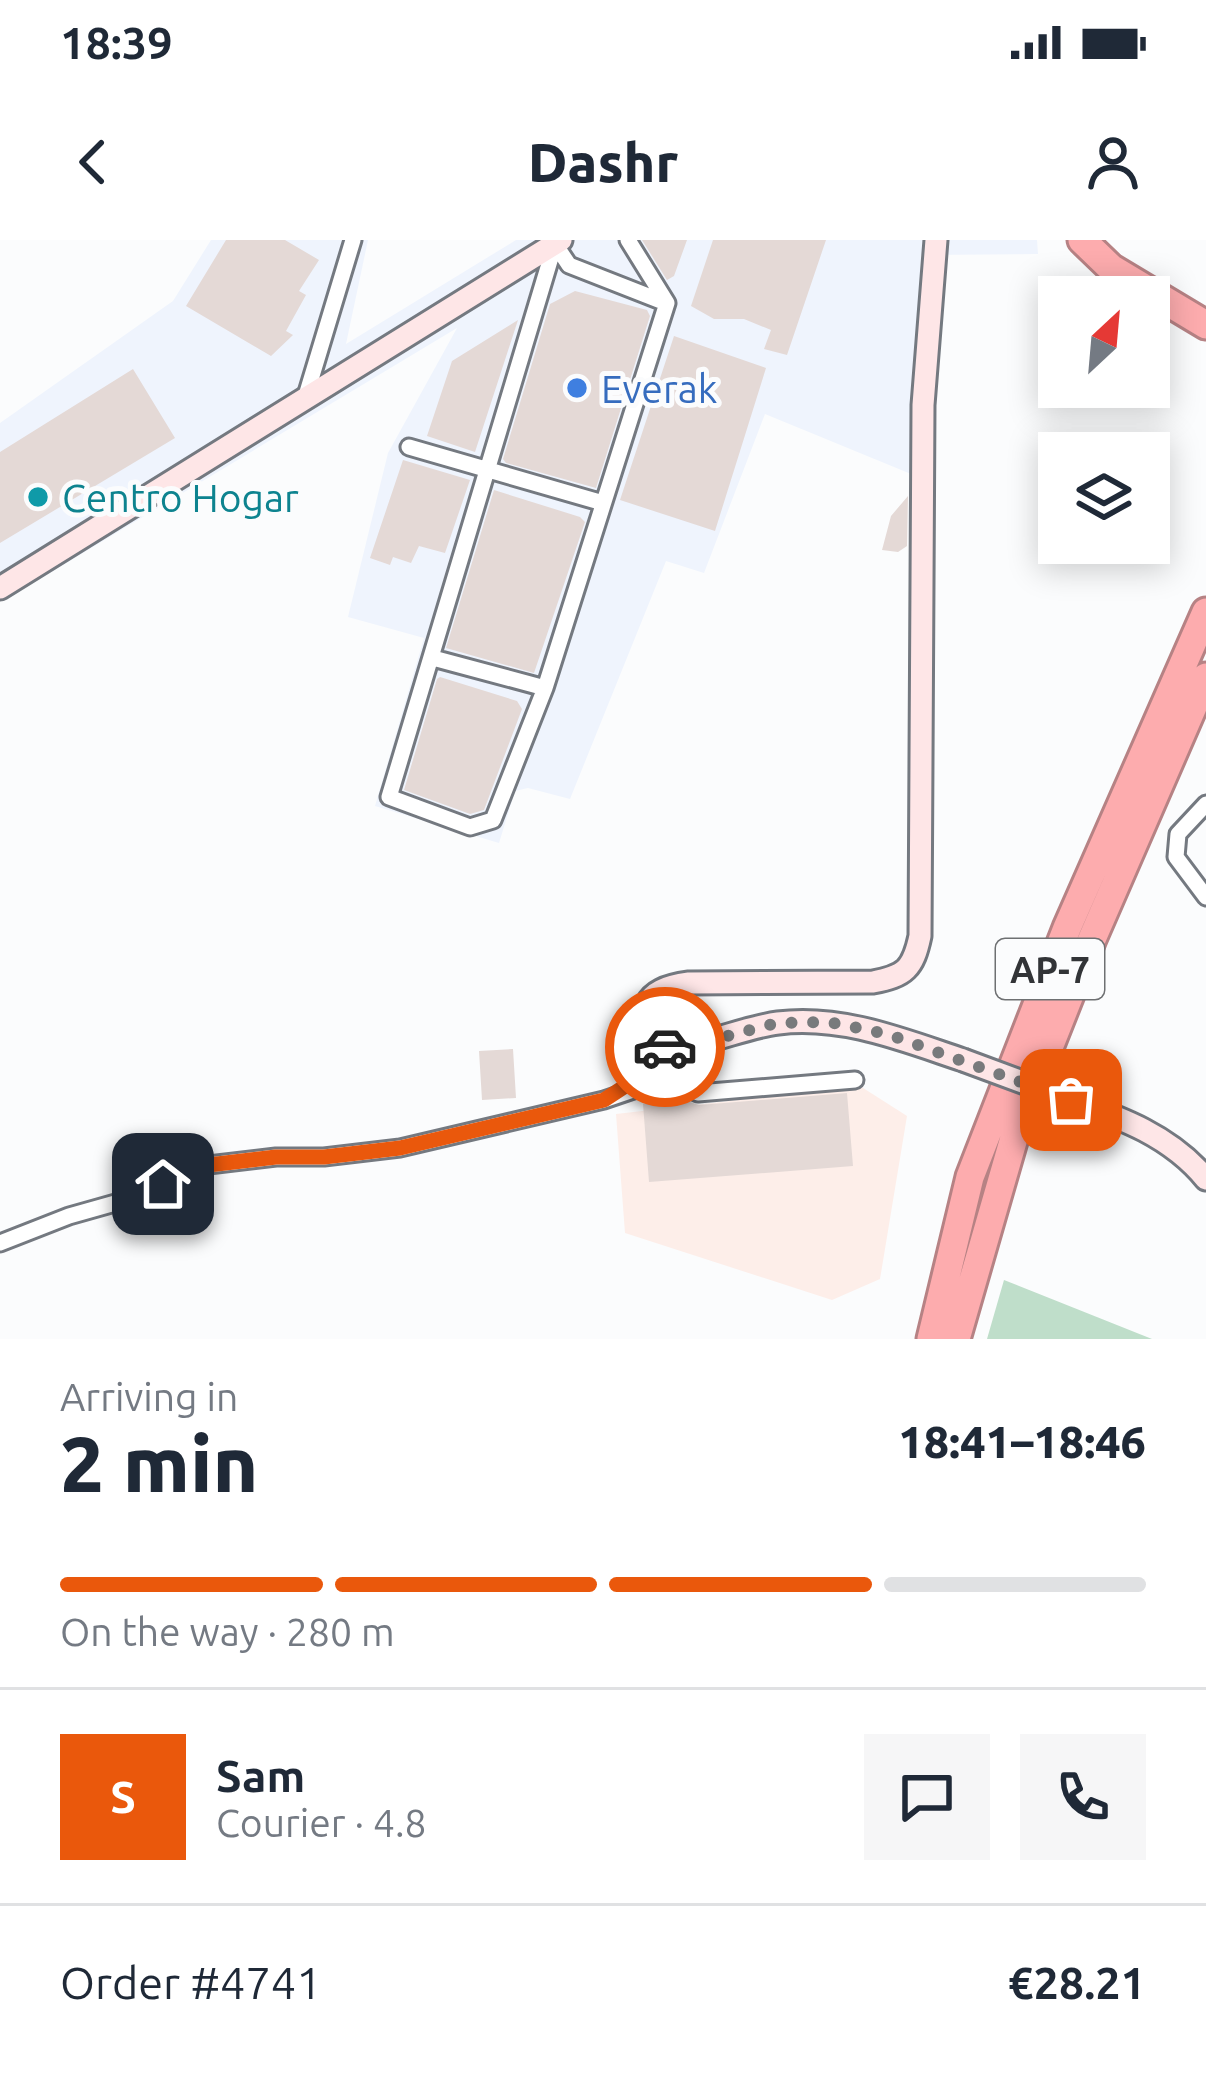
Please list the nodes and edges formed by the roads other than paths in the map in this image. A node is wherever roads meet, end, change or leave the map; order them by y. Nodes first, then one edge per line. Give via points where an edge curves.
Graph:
1 (353, 240) edge
2 (628, 240) edge
3 (937, 240) edge
4 (1082, 240) edge
5 (558, 242) edge
6 (1126, 276) edge
7 (1170, 295) edge
8 (1206, 297) edge
9 (1170, 302) edge
10 (667, 303) junction
11 (1206, 325) edge
12 (305, 399) junction
13 (409, 447) dead end
14 (487, 469) junction
15 (603, 503) junction
16 (0, 588) edge
17 (1206, 613) edge
18 (433, 658) junction
19 (1206, 677) edge
20 (545, 688) junction
21 (1206, 804) edge
22 (1206, 897) edge
23 (718, 1038) junction
24 (655, 1053) junction
25 (671, 1076) junction
26 (855, 1080) dead end
27 (604, 1100) junction
28 (1206, 1179) edge
29 (0, 1243) edge
30 (931, 1339) edge
31 (956, 1339) edge

1 - 12 street
2 - 10 street
3 - 24 street via 923,405 916,954 896,977 873,982 660,989 643,1022
4 - 6 highway
5 - 10 street via 569,265
5 - 12 street
5 - 14 street
7 - 8 highway
9 - 11 highway
10 - 15 street
12 - 16 street
13 - 14 street
14 - 15 street
14 - 18 street
15 - 20 street
17 - 30 highway, AP-7 via 1066,928 970,1177
18 - 20 street
18 - 20 street via 389,797 470,827 493,820
19 - 31 highway, AP-7 via 1016,1131
21 - 22 street via 1178,834 1177,857
23 - 24 street
23 - 25 street
23 - 28 street, bridge via 777,1023 829,1022 887,1034 1134,1124
24 - 25 street via 679,1057
24 - 25 street via 648,1076
24 - 27 street via 636,1079
25 - 26 street via 698,1093
25 - 27 street
27 - 29 street via 400,1148 200,1166 140,1196

